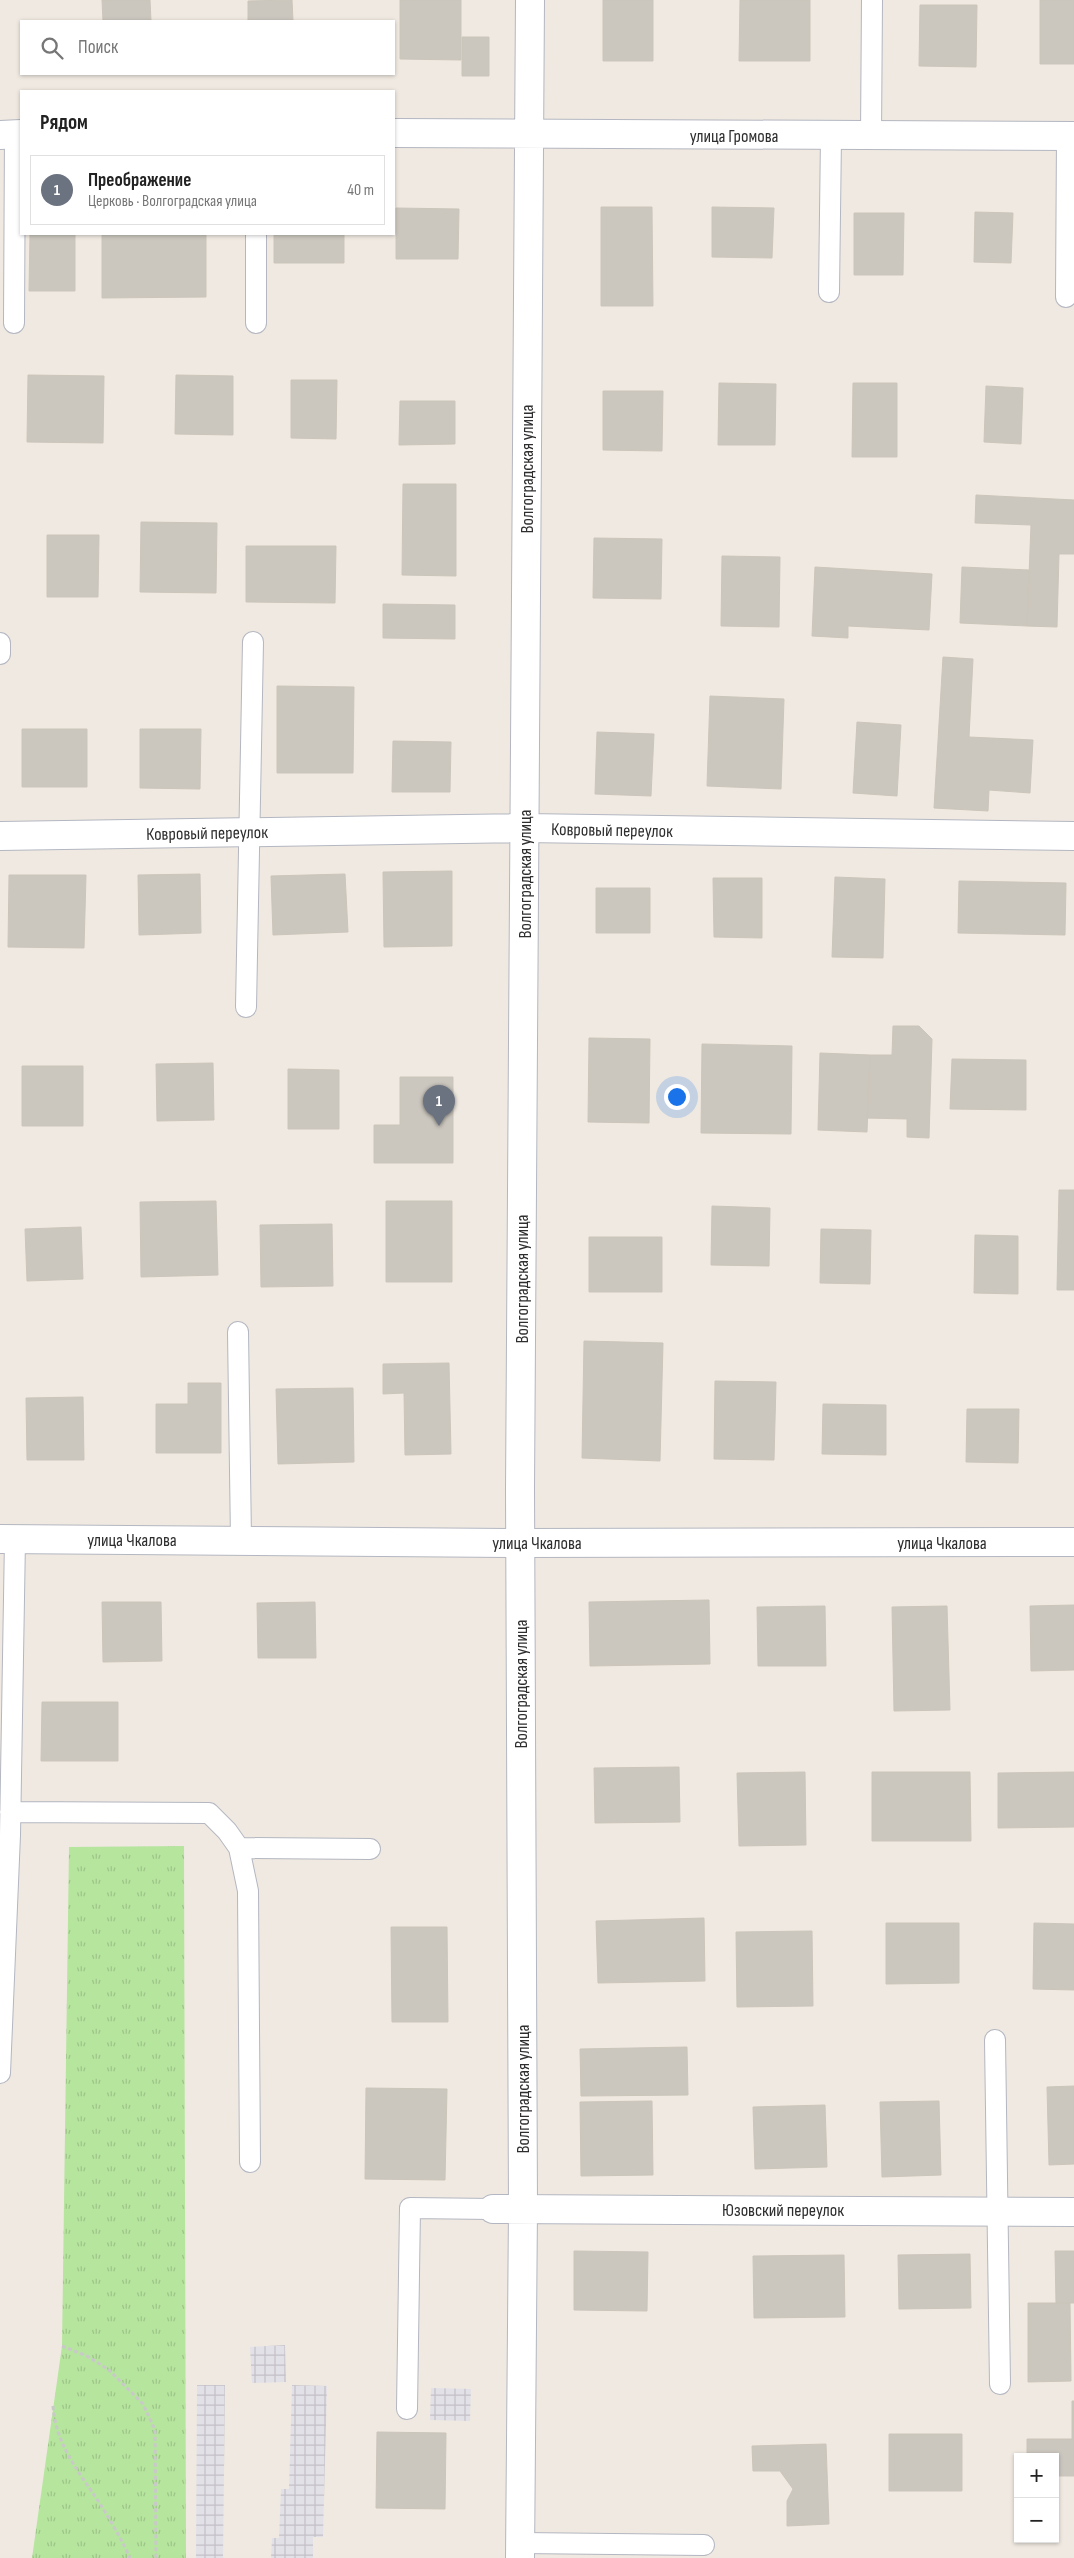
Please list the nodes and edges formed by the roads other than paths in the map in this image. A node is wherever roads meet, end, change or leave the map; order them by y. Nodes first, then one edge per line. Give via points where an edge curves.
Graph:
1 (530, 0) edge
2 (872, 0) edge
3 (395, 133) edge
4 (12, 134) edge
5 (529, 135) junction
6 (831, 136) junction
7 (871, 136) junction
8 (1070, 136) edge
9 (256, 235) edge
10 (829, 292) dead end
11 (1066, 297) dead end
12 (14, 323) dead end
13 (256, 323) dead end
14 (253, 642) dead end
15 (0, 643) edge
16 (0, 654) edge
17 (525, 828) junction
18 (249, 832) junction
19 (0, 836) edge
20 (1074, 836) edge
21 (246, 1008) dead end
22 (238, 1332) dead end
23 (7, 1539) edge
24 (242, 1540) junction
25 (1074, 1542) edge
26 (520, 1543) junction
27 (10, 1812) junction
28 (239, 1848) junction
29 (370, 1849) dead end
30 (4, 1895) edge
31 (995, 2040) dead end
32 (0, 2073) edge
33 (250, 2162) dead end
34 (493, 2209) joint
35 (523, 2209) junction
36 (997, 2211) junction
37 (1074, 2212) edge
38 (1000, 2384) dead end
39 (408, 2409) dead end
40 (704, 2545) dead end
41 (520, 2550) edge

1 - 5 street, Волгоградская улица
2 - 7 lane
3 - 5 street, улица Громова
4 - 12 lane
5 - 6 street, улица Громова
5 - 17 street, Волгоградская улица
6 - 7 street, улица Громова
6 - 10 lane
7 - 8 street, улица Громова
8 - 11 lane
9 - 13 lane
14 - 18 lane
15 - 16 lane
17 - 18 street, Ковровый переулок
17 - 20 street, Ковровый переулок
17 - 26 street, Волгоградская улица
18 - 19 street, Ковровый переулок
18 - 21 lane
22 - 24 lane
23 - 24 street, улица Чкалова
23 - 27 lane
24 - 26 street, улица Чкалова
25 - 26 street, улица Чкалова
26 - 35 street, Волгоградская улица
27 - 28 lane via 209,1813
27 - 30 lane
28 - 29 lane
28 - 33 lane via 248,1891
30 - 32 lane
31 - 36 lane
34 - 35 street, Юзовский переулок
34 - 39 lane via 410,2208
35 - 36 street, Юзовский переулок
35 - 41 street, Волгоградская улица
36 - 37 street, Юзовский переулок
36 - 38 lane
40 - 41 lane

